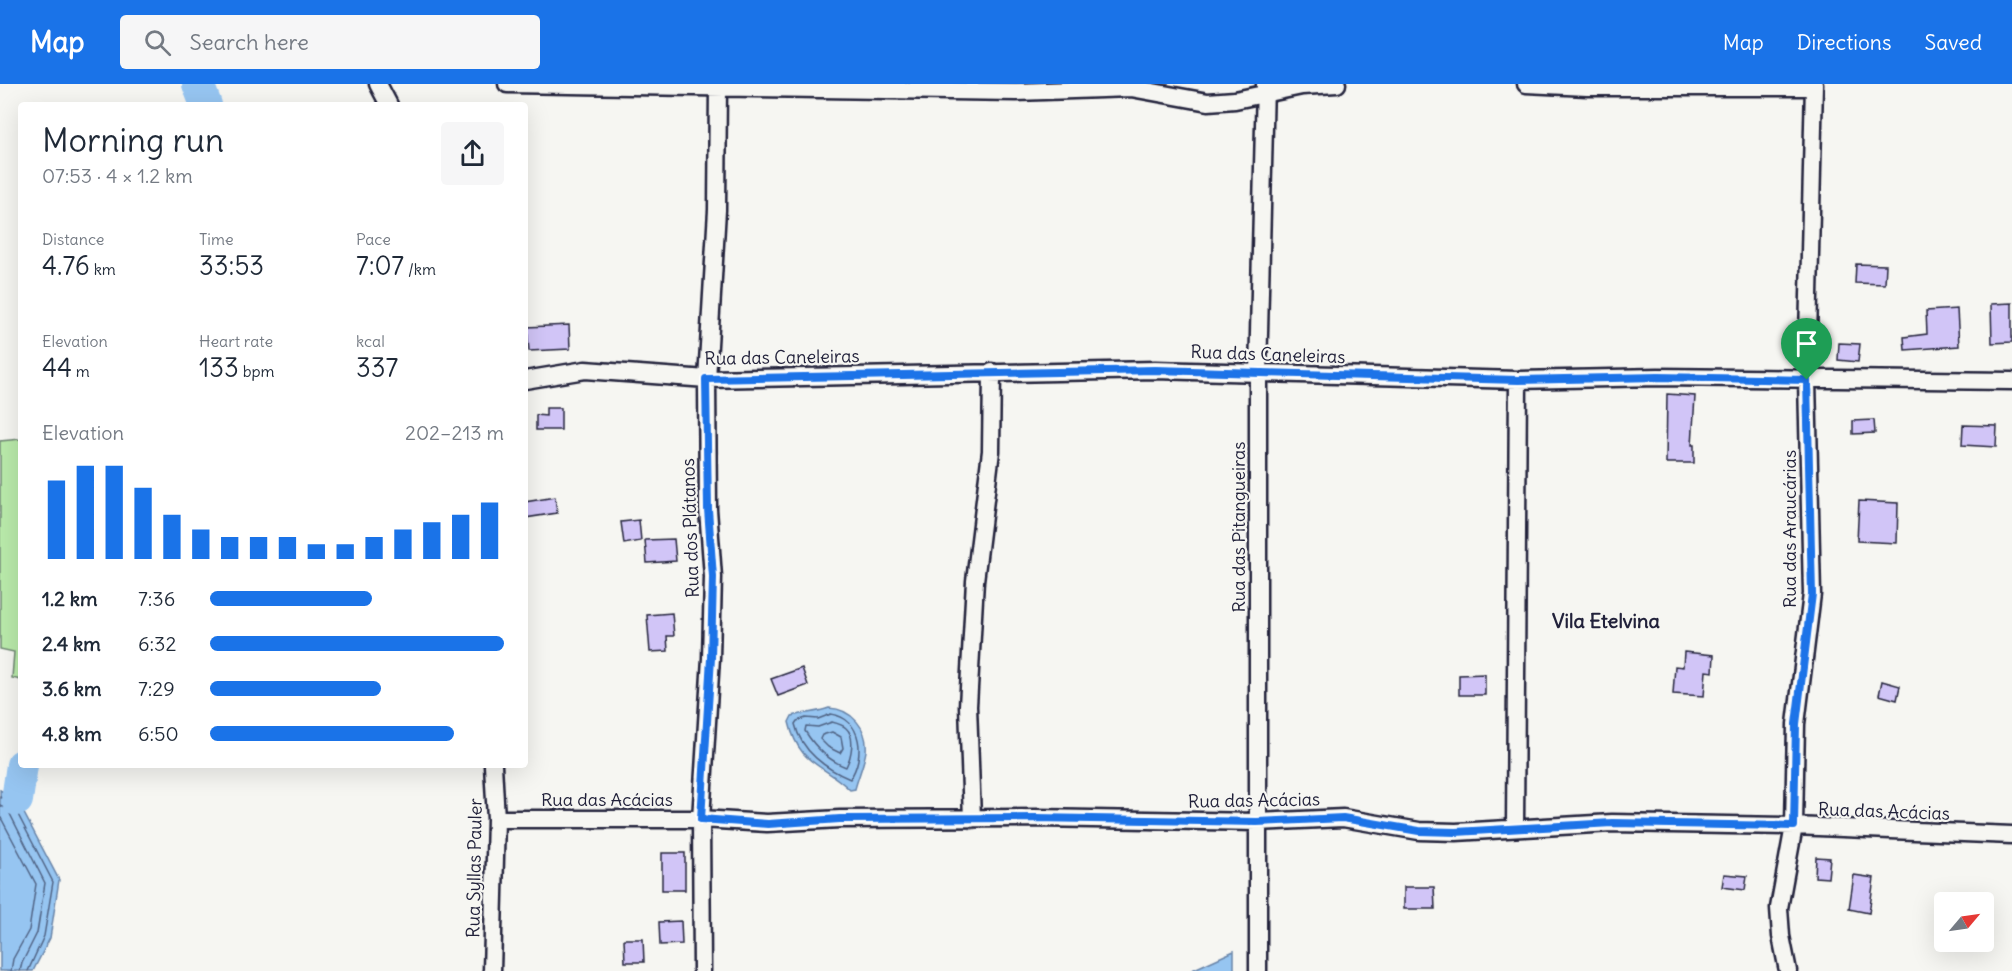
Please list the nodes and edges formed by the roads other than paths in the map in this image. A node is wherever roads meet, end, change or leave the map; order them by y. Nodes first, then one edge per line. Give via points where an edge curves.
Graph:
1 (378, 84) edge
2 (507, 84) edge
3 (1337, 84) edge
4 (1526, 84) edge
5 (1814, 85) edge
6 (718, 86) edge
7 (1265, 89) edge
8 (387, 102) edge
9 (992, 372) junction
10 (1258, 374) junction
11 (706, 379) junction
12 (528, 380) edge
13 (1518, 380) junction
14 (1807, 380) junction
15 (2012, 381) edge
16 (493, 768) edge
17 (496, 819) junction
18 (701, 819) junction
19 (972, 819) junction
20 (1257, 822) junction
21 (1794, 826) junction
22 (1515, 828) junction
23 (2012, 835) edge
24 (492, 971) edge
25 (702, 971) edge
26 (1258, 971) edge
27 (1788, 971) edge

1 - 8 street
2 - 6 street
3 - 7 street
4 - 5 street
5 - 14 street, Rua das Araucárias
6 - 7 street via 1016,92 1131,88 1208,102 1235,100
6 - 11 street, Rua dos Plátanos via 716,245
7 - 10 street, Rua das Pitangueiras
9 - 10 street, Rua das Caneleiras via 1155,370
9 - 11 street, Rua das Caneleiras
9 - 19 street via 991,451 975,581 968,706
10 - 13 street, Rua das Caneleiras
10 - 20 street, Rua das Pitangueiras
11 - 12 street, Rua das Caneleiras via 585,370
11 - 18 street, Rua dos Plátanos via 713,577
13 - 14 street, Rua das Caneleiras
13 - 22 street
14 - 15 street, Rua das Caneleiras
14 - 21 street, Rua das Araucárias via 1812,594 1796,724
16 - 17 street, Rua Syllas Pauler
17 - 18 street, Rua das Acácias
17 - 24 street, Rua Syllas Pauler
18 - 19 street, Rua das Acácias via 768,824 840,819
18 - 25 street, Rua dos Plátanos
19 - 20 street, Rua das Acácias
20 - 22 street, Rua das Acácias via 1343,818 1419,831
20 - 26 street, Rua das Pitangueiras
21 - 22 street, Rua das Acácias via 1612,823
21 - 23 street, Rua das Acácias
21 - 27 street, Rua das Araucárias via 1779,908

